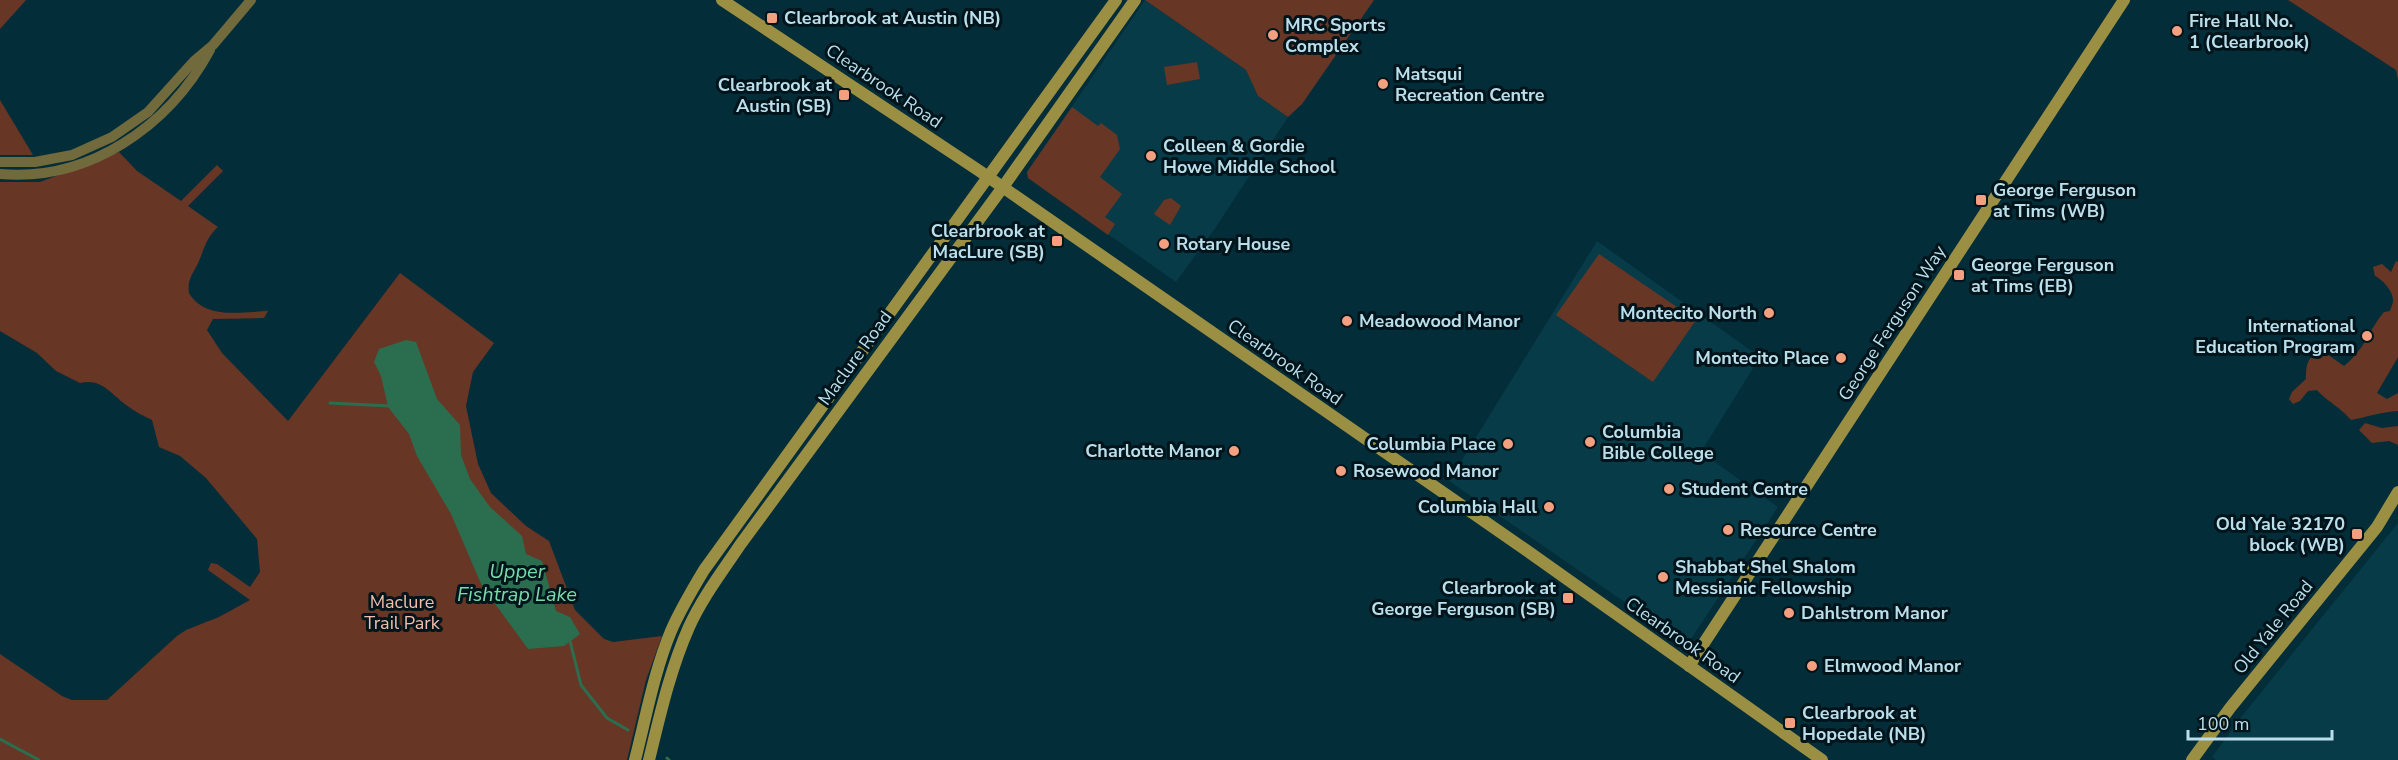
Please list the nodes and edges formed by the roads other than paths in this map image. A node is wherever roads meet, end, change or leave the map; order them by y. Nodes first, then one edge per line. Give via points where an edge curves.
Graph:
1 (251, 0) edge
2 (722, 0) edge
3 (1116, 0) edge
4 (1135, 0) edge
5 (2124, 0) edge
6 (213, 45) junction
7 (0, 162) edge
8 (0, 174) edge
9 (989, 178) junction
10 (1003, 188) junction
11 (2398, 492) edge
12 (2398, 507) edge
13 (2384, 519) junction
14 (1689, 666) junction
15 (635, 760) edge
16 (649, 760) edge
17 (1822, 760) edge
18 (2192, 760) edge

1 - 6 street
2 - 9 main road, Clearbrook Road
3 - 9 main road, Maclure Road
4 - 10 main road, Maclure Road
5 - 14 main road, George Ferguson Way
6 - 7 street via 148,112 112,137 72,155 35,162
6 - 8 street via 201,68 166,111 118,147 98,158 39,174
9 - 10 main road, Clearbrook Road
9 - 15 main road, Maclure Road via 704,570 665,646
10 - 14 main road, Clearbrook Road
10 - 16 main road, Maclure Road via 704,598 670,675
11 - 13 main road, Old Yale Road
12 - 13 main road, Old Yale Road
13 - 18 main road, Old Yale Road
14 - 17 main road, Clearbrook Road

